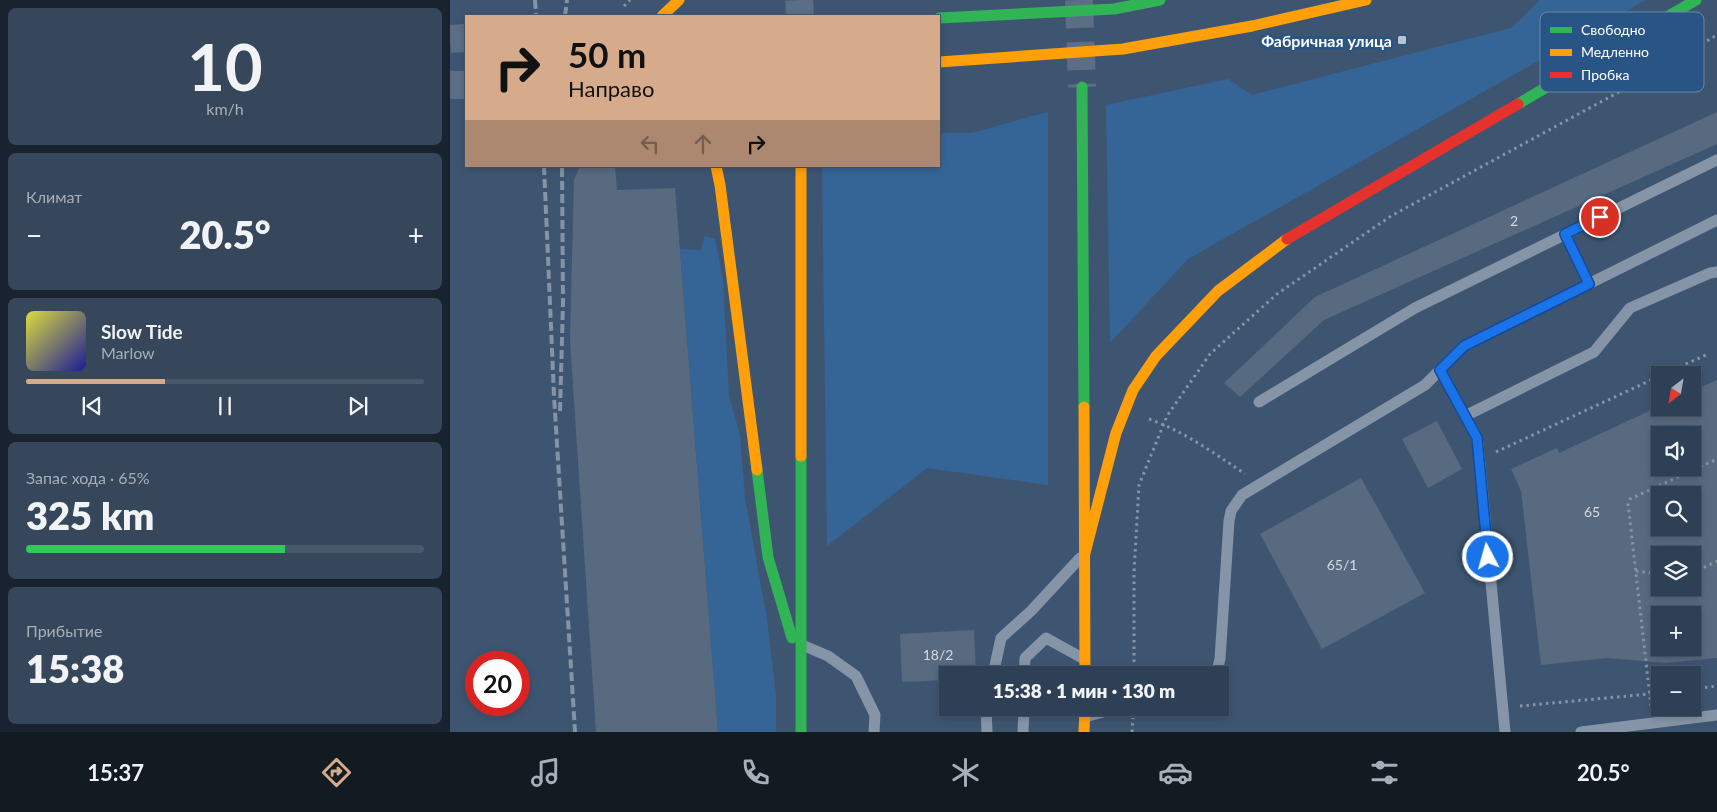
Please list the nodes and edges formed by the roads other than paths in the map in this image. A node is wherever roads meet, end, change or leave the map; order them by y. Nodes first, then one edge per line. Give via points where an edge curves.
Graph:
1 (679, 0) edge
2 (1160, 0) edge
3 (1366, 0) edge
4 (1696, 0) edge
5 (1676, 12) edge
6 (663, 15) edge
7 (940, 18) edge
8 (940, 62) edge
9 (1082, 87) tunnel mouth
10 (1540, 91) edge
11 (1717, 160) edge
12 (716, 167) edge
13 (801, 167) edge
14 (1717, 220) edge
15 (1565, 234) junction
16 (1717, 272) edge
17 (1589, 284) junction
18 (1440, 370) junction
19 (1259, 402) dead end
20 (1465, 416) junction
21 (1085, 553) junction
22 (801, 644) junction
23 (1085, 660) junction
24 (801, 666) junction
25 (995, 666) edge
26 (1025, 666) edge
27 (1085, 666) edge
28 (1218, 666) edge
29 (1717, 715) edge
30 (986, 716) edge
31 (1024, 716) edge
32 (1085, 716) edge
33 (801, 732) edge
34 (874, 732) edge
35 (987, 732) edge
36 (1023, 732) edge
37 (1084, 732) edge
38 (1505, 732) edge
39 (1581, 732) edge

1 - 6 main road
2 - 7 main road, bridge via 1114,9
3 - 8 main road, bridge via 1252,26 1122,49
4 - 5 main road
9 - 21 main road
10 - 21 main road via 1286,240 1218,291 1156,356 1133,390 1116,433
11 - 15 lane
12 - 24 main road via 768,557
13 - 22 main road
14 - 17 lane
15 - 17 lane
15 - 19 lane via 1415,308
16 - 20 lane via 1630,308 1594,352
17 - 18 lane via 1464,346
18 - 20 lane
18 - 28 lane via 1425,385 1242,495 1231,510
20 - 38 lane via 1477,438
21 - 23 main road
21 - 25 lane via 1001,638
22 - 24 main road
22 - 34 lane via 828,656 856,676 875,715
23 - 26 lane via 1046,638 1025,658
23 - 27 main road
24 - 33 main road
29 - 39 lane
30 - 35 lane
31 - 36 lane
32 - 37 main road

